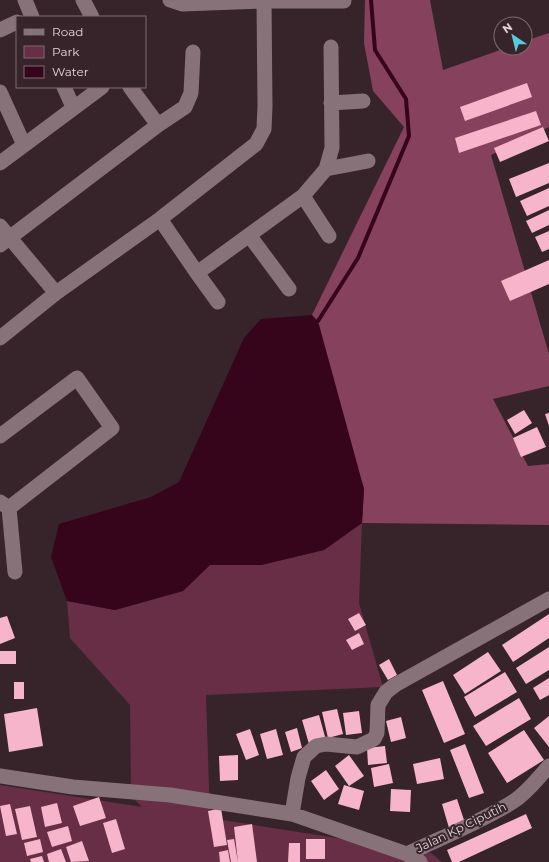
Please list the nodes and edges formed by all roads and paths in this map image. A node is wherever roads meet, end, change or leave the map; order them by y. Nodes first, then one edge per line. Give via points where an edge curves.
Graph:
1 (25, 0) edge
2 (83, 0) edge
3 (170, 0) edge
4 (264, 0) edge
5 (344, 1) dead end
6 (31, 16) edge
7 (91, 16) edge
8 (16, 22) edge
9 (0, 30) edge
10 (331, 47) dead end
11 (193, 52) dead end
12 (64, 88) edge
13 (101, 88) edge
14 (131, 88) edge
15 (0, 92) edge
16 (364, 101) dead end
17 (331, 103) junction
18 (73, 107) junction
19 (158, 125) junction
20 (24, 145) junction
21 (368, 161) dead end
22 (0, 163) edge
23 (326, 169) junction
24 (303, 196) junction
25 (160, 219) junction
26 (249, 235) junction
27 (3, 236) edge
28 (329, 236) dead end
29 (197, 273) junction
30 (289, 289) dead end
31 (56, 293) junction
32 (218, 302) dead end
33 (0, 338) edge
34 (0, 436) edge
35 (5, 505) edge
36 (15, 572) dead end
37 (549, 599) edge
38 (549, 766) edge
39 (0, 776) edge
40 (292, 814) junction
41 (407, 854) junction
42 (420, 862) edge

1 - 6 street
2 - 7 street
3 - 4 street via 182,4
4 - 5 street
4 - 25 street via 264,129 256,144
8 - 9 street
10 - 17 street
11 - 19 street via 191,93 185,106
12 - 18 street
13 - 18 street
14 - 19 street
15 - 20 street
16 - 17 street
17 - 23 street via 332,148
18 - 20 street
19 - 27 street
20 - 22 street
21 - 23 street
23 - 24 street
24 - 26 street
24 - 28 street
25 - 29 street
25 - 31 street
26 - 29 street
26 - 30 street
27 - 31 street
29 - 32 street
31 - 33 street
34 - 35 street via 77,378 112,428
35 - 36 street
37 - 40 street via 386,692 378,705 377,733 374,739 357,747 326,744 316,746 304,757
38 - 41 street, Jalan Kp Ciputih via 515,800 488,816
39 - 40 street via 73,787 170,795
40 - 41 street
41 - 42 street

